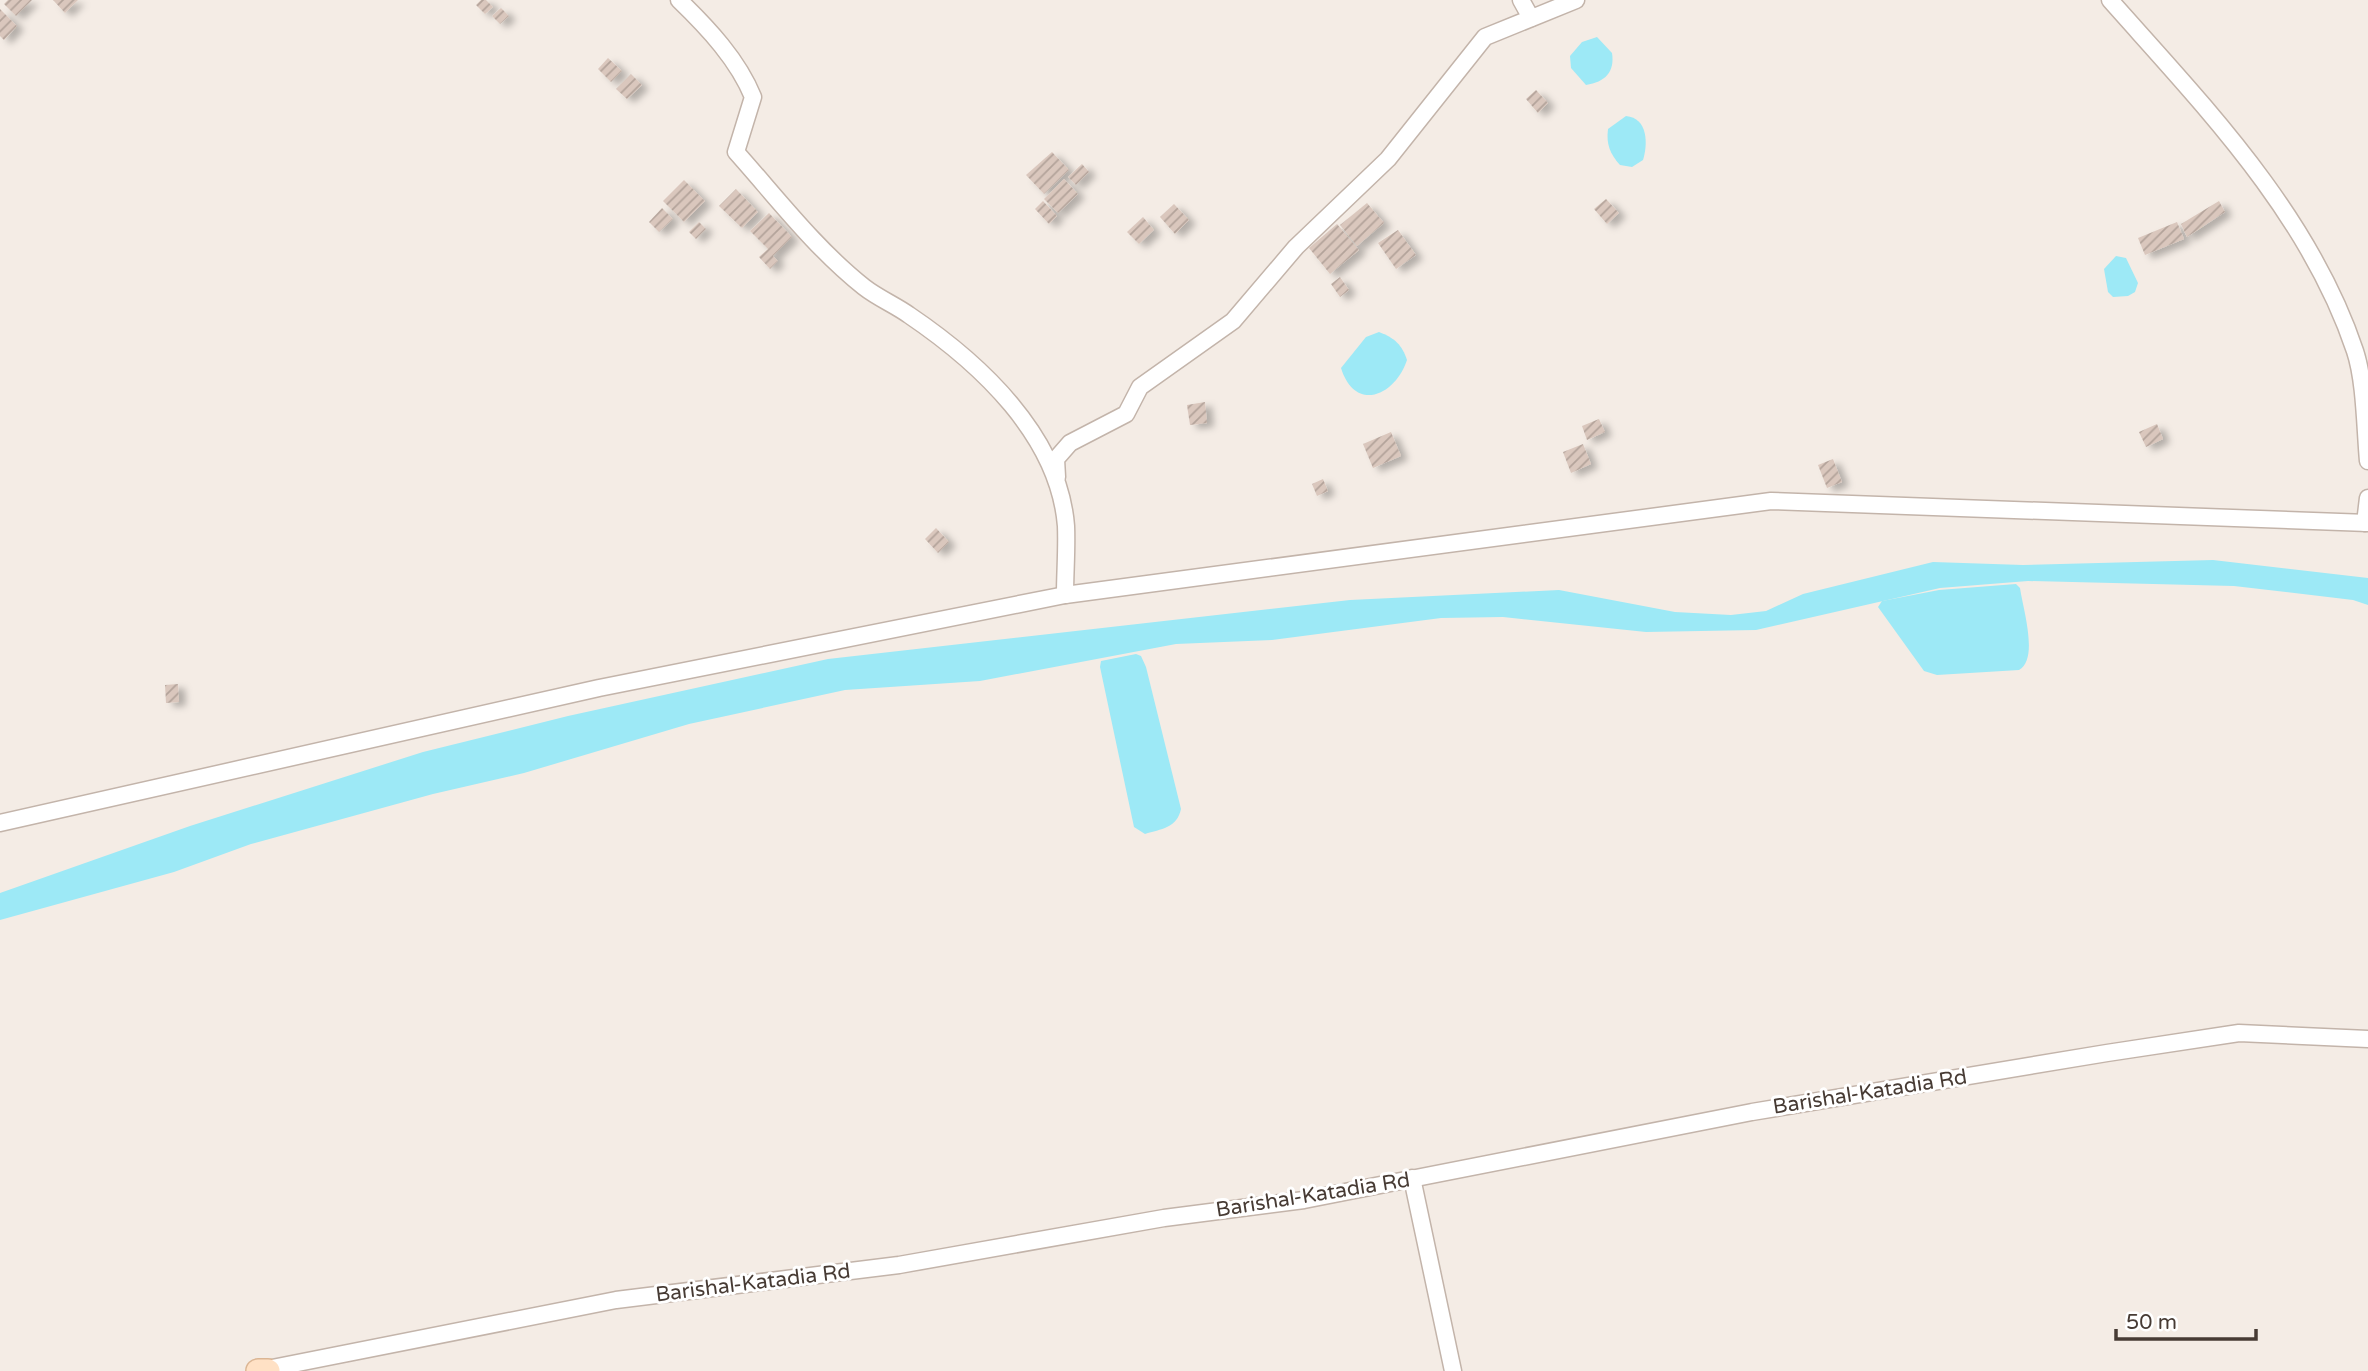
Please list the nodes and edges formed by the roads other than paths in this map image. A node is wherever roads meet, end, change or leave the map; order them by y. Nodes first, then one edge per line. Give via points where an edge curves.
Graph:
1 (679, 0) edge
2 (1521, 0) edge
3 (1576, 0) edge
4 (2109, 0) edge
5 (1531, 18) junction
6 (2368, 461) edge
7 (1057, 483) junction
8 (2368, 498) edge
9 (2367, 523) edge
10 (1065, 595) junction
11 (0, 823) edge
12 (2368, 1039) edge
13 (1412, 1178) junction
14 (264, 1370) edge
15 (1453, 1371) edge

1 - 7 street via 706,26 754,97 736,152 839,266 984,375 1012,405
2 - 5 street
3 - 5 street
4 - 6 street via 2203,104 2275,197 2324,281 2356,354
5 - 7 street via 1485,37 1388,159 1296,247 1233,321 1140,387 1126,414 1060,452
7 - 10 street via 1066,525
8 - 9 street
9 - 10 street via 1771,501
10 - 11 street via 599,688
12 - 13 street, Barishal-Katadia Rd via 2239,1033 1752,1112
13 - 14 street, Barishal-Katadia Rd via 899,1265 616,1300
13 - 15 street

